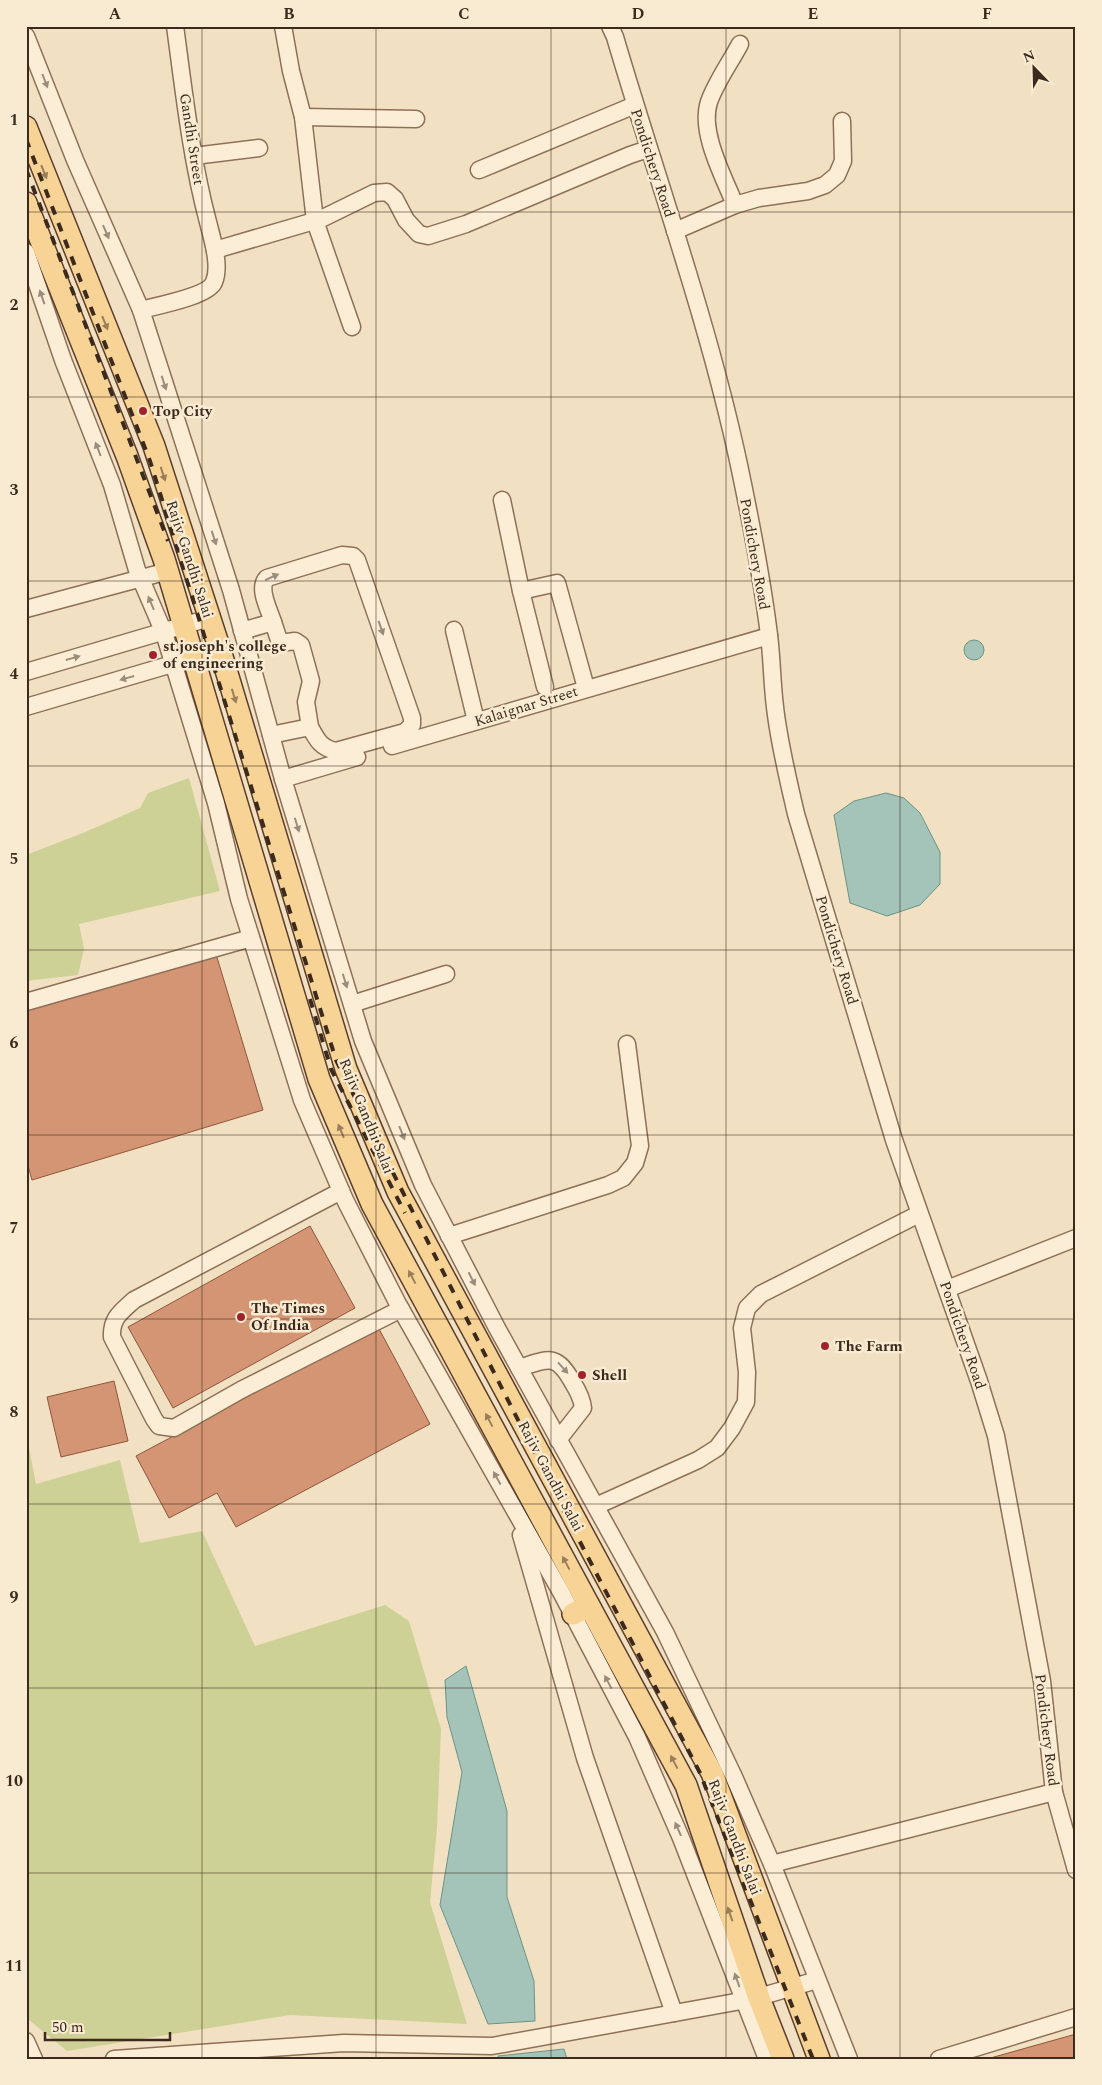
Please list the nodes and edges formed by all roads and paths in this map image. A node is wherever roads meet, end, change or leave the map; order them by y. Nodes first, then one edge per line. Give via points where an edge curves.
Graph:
1 (175, 26) edge
2 (283, 26) edge
3 (610, 26) edge
4 (26, 36) edge
5 (740, 44) dead end
6 (635, 105) junction
7 (303, 117) junction
8 (416, 119) dead end
9 (842, 121) dead end
10 (26, 127) edge
11 (259, 148) dead end
12 (648, 150) junction
13 (194, 156) junction
14 (479, 170) dead end
15 (26, 203) edge
16 (735, 205) junction
17 (315, 221) junction
18 (675, 231) junction
19 (215, 250) junction
20 (26, 252) edge
21 (141, 310) junction
22 (352, 327) dead end
23 (502, 500) dead end
24 (168, 571) junction
25 (140, 579) junction
26 (521, 591) junction
27 (26, 609) edge
28 (209, 618) junction
29 (272, 622) junction
30 (173, 629) junction
31 (454, 630) dead end
32 (242, 631) junction
33 (769, 636) junction
34 (220, 650) junction
35 (183, 662) junction
36 (26, 672) edge
37 (545, 687) dead end
38 (586, 688) junction
39 (26, 707) edge
40 (240, 718) junction
41 (476, 721) junction
42 (213, 725) junction
43 (310, 727) junction
44 (271, 735) junction
45 (283, 779) junction
46 (251, 938) junction
47 (446, 974) dead end
48 (26, 1002) edge
49 (352, 1004) junction
50 (628, 1044) dead end
51 (341, 1191) junction
52 (919, 1214) junction
53 (450, 1236) junction
54 (1076, 1238) edge
55 (947, 1289) junction
56 (401, 1309) junction
57 (519, 1368) junction
58 (558, 1440) junction
59 (513, 1506) junction
60 (596, 1506) junction
61 (581, 1610) junction
62 (1054, 1792) junction
63 (772, 1864) junction
64 (1076, 1870) edge
65 (817, 1980) junction
66 (792, 1988) junction
67 (752, 1999) junction
68 (674, 2014) junction
69 (1076, 2017) edge
70 (26, 2041) edge
71 (151, 2057) edge
72 (34, 2059) edge
73 (114, 2059) edge
74 (767, 2059) edge
75 (783, 2059) edge
76 (819, 2059) edge
77 (849, 2059) edge
78 (939, 2059) edge

1 - 13 street, Gandhi Street
2 - 7 street
3 - 6 street, Pondichery Road
4 -> 21 street via 75,160
5 - 16 street via 709,103 707,124 710,141
6 - 12 street, Pondichery Road
6 - 14 street
7 - 8 street
7 - 17 street
9 - 16 street via 843,161 837,176 808,191
10 -> 28 main road, Rajiv Gandhi Salai via 154,446
11 - 13 street
12 - 17 street via 466,224 428,236 420,234 406,220 395,199 387,192 374,193
12 - 18 street, Pondichery Road
13 - 19 street, Gandhi Street via 198,186
15 - 24 main road, Rajiv Gandhi Salai via 128,456
16 - 18 street
17 - 19 street
17 - 22 street
18 - 33 street, Pondichery Road via 710,345 738,462
19 - 21 street, Gandhi Street via 214,283 209,288
25 -> 20 street via 112,485
21 -> 32 street
23 - 26 street
24 - 25 street
24 - 30 main road, Rajiv Gandhi Salai
25 - 27 street
30 -> 25 street
26 - 37 street
26 - 38 street via 557,583
28 - 30 street
28 - 34 main road, Rajiv Gandhi Salai
29 - 32 street
29 - 43 street via 280,643 294,641 301,645 311,680 306,702
29 -> 43 street via 262,588 268,578 342,556 353,556 357,560 412,725 405,732 336,751 319,744
30 - 35 main road, Rajiv Gandhi Salai
36 -> 30 street
31 - 41 street
32 - 44 street
33 - 38 street, Kalaignar Street
33 - 52 street, Pondichery Road via 775,708 796,814
34 - 35 street
34 -> 40 main road, Rajiv Gandhi Salai
35 -> 39 street
35 - 42 main road, Rajiv Gandhi Salai
35 - 46 street
38 - 41 street, Kalaignar Street
40 - 42 main road
40 - 66 main road, Rajiv Gandhi Salai via 346,1069 398,1192 712,1773
41 - 45 street, Kalaignar Street
61 -> 42 main road, Rajiv Gandhi Salai via 368,1195 319,1079
43 - 44 street
44 - 45 street
45 -> 49 street
46 - 48 street
46 - 51 street via 302,1100
47 - 49 street
49 -> 53 street via 423,1185
50 - 53 street via 640,1146 635,1164 623,1178
51 - 56 street
51 - 56 street via 134,1300 112,1326 116,1346 154,1419 159,1426 174,1428 241,1390
52 - 55 street, Pondichery Road
52 - 60 street via 761,1294 747,1308 742,1328 747,1372 746,1402 717,1448 698,1460
53 -> 57 street
54 - 55 street
55 - 62 street, Pondichery Road via 996,1436 1042,1681
59 -> 56 street
57 - 58 street
57 -> 58 street via 544,1360 558,1362 580,1396 583,1408
58 - 60 street
59 - 61 street
59 - 68 street via 585,1758
60 - 63 street via 665,1632
67 -> 61 main road, Rajiv Gandhi Salai via 686,1785
62 - 63 street
62 - 64 street, Pondichery Road
63 - 65 street
65 - 66 street
65 - 77 street
66 - 67 street
66 - 76 main road, Rajiv Gandhi Salai
67 - 68 street
67 - 74 street
67 - 75 main road, Rajiv Gandhi Salai
68 - 71 street via 492,2046 344,2043
69 - 78 street
70 - 72 street
71 - 73 street

